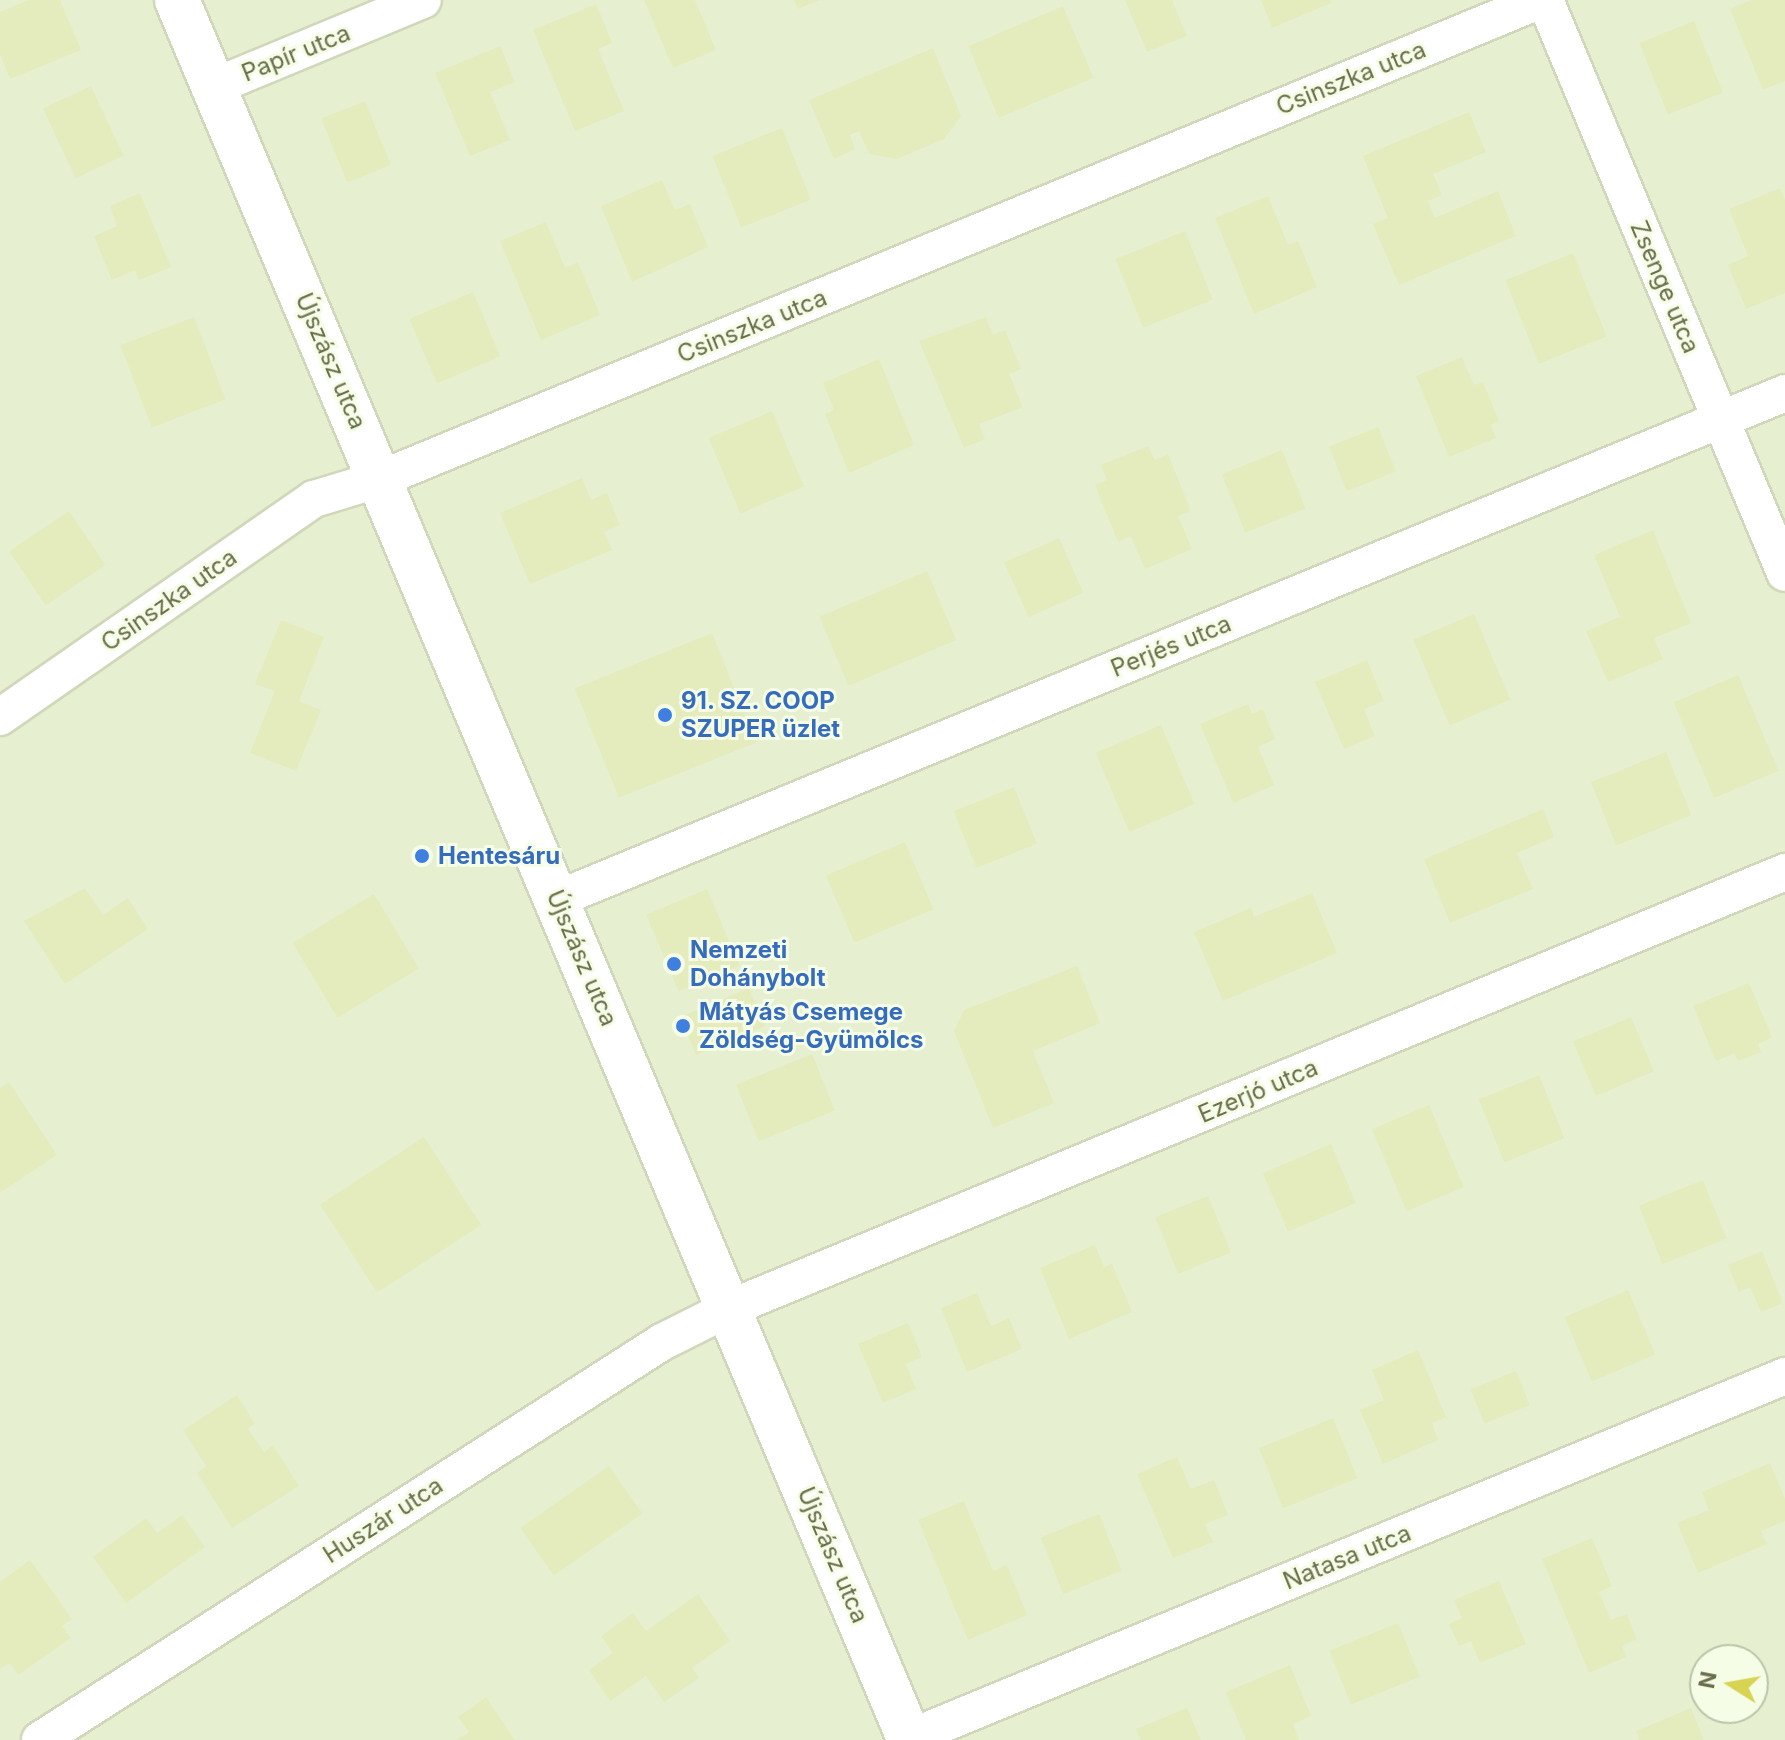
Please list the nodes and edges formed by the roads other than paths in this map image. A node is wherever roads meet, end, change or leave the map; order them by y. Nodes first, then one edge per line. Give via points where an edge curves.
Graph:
1 (177, 0) edge
2 (423, 0) edge
3 (1543, 0) edge
4 (213, 87) junction
5 (1785, 393) edge
6 (1721, 420) junction
7 (380, 479) junction
8 (1785, 573) edge
9 (0, 717) edge
10 (1785, 872) edge
11 (557, 899) junction
12 (730, 1308) junction
13 (1785, 1376) edge
14 (910, 1739) edge
15 (40, 1740) edge

1 - 4 street, Újszász utca
2 - 4 street, Papír utca
3 - 6 street, Zsenge utca
3 - 7 street, Csinszka utca
4 - 7 street, Újszász utca
5 - 6 street, Perjés utca
6 - 8 street, Zsenge utca
6 - 11 street, Perjés utca
7 - 9 street, Csinszka utca via 314,499
7 - 11 street, Újszász utca
10 - 12 street, Ezerjó utca
11 - 12 street, Újszász utca
12 - 14 street, Újszász utca
12 - 15 street, Huszár utca via 662,1342
13 - 14 street, Natasa utca

